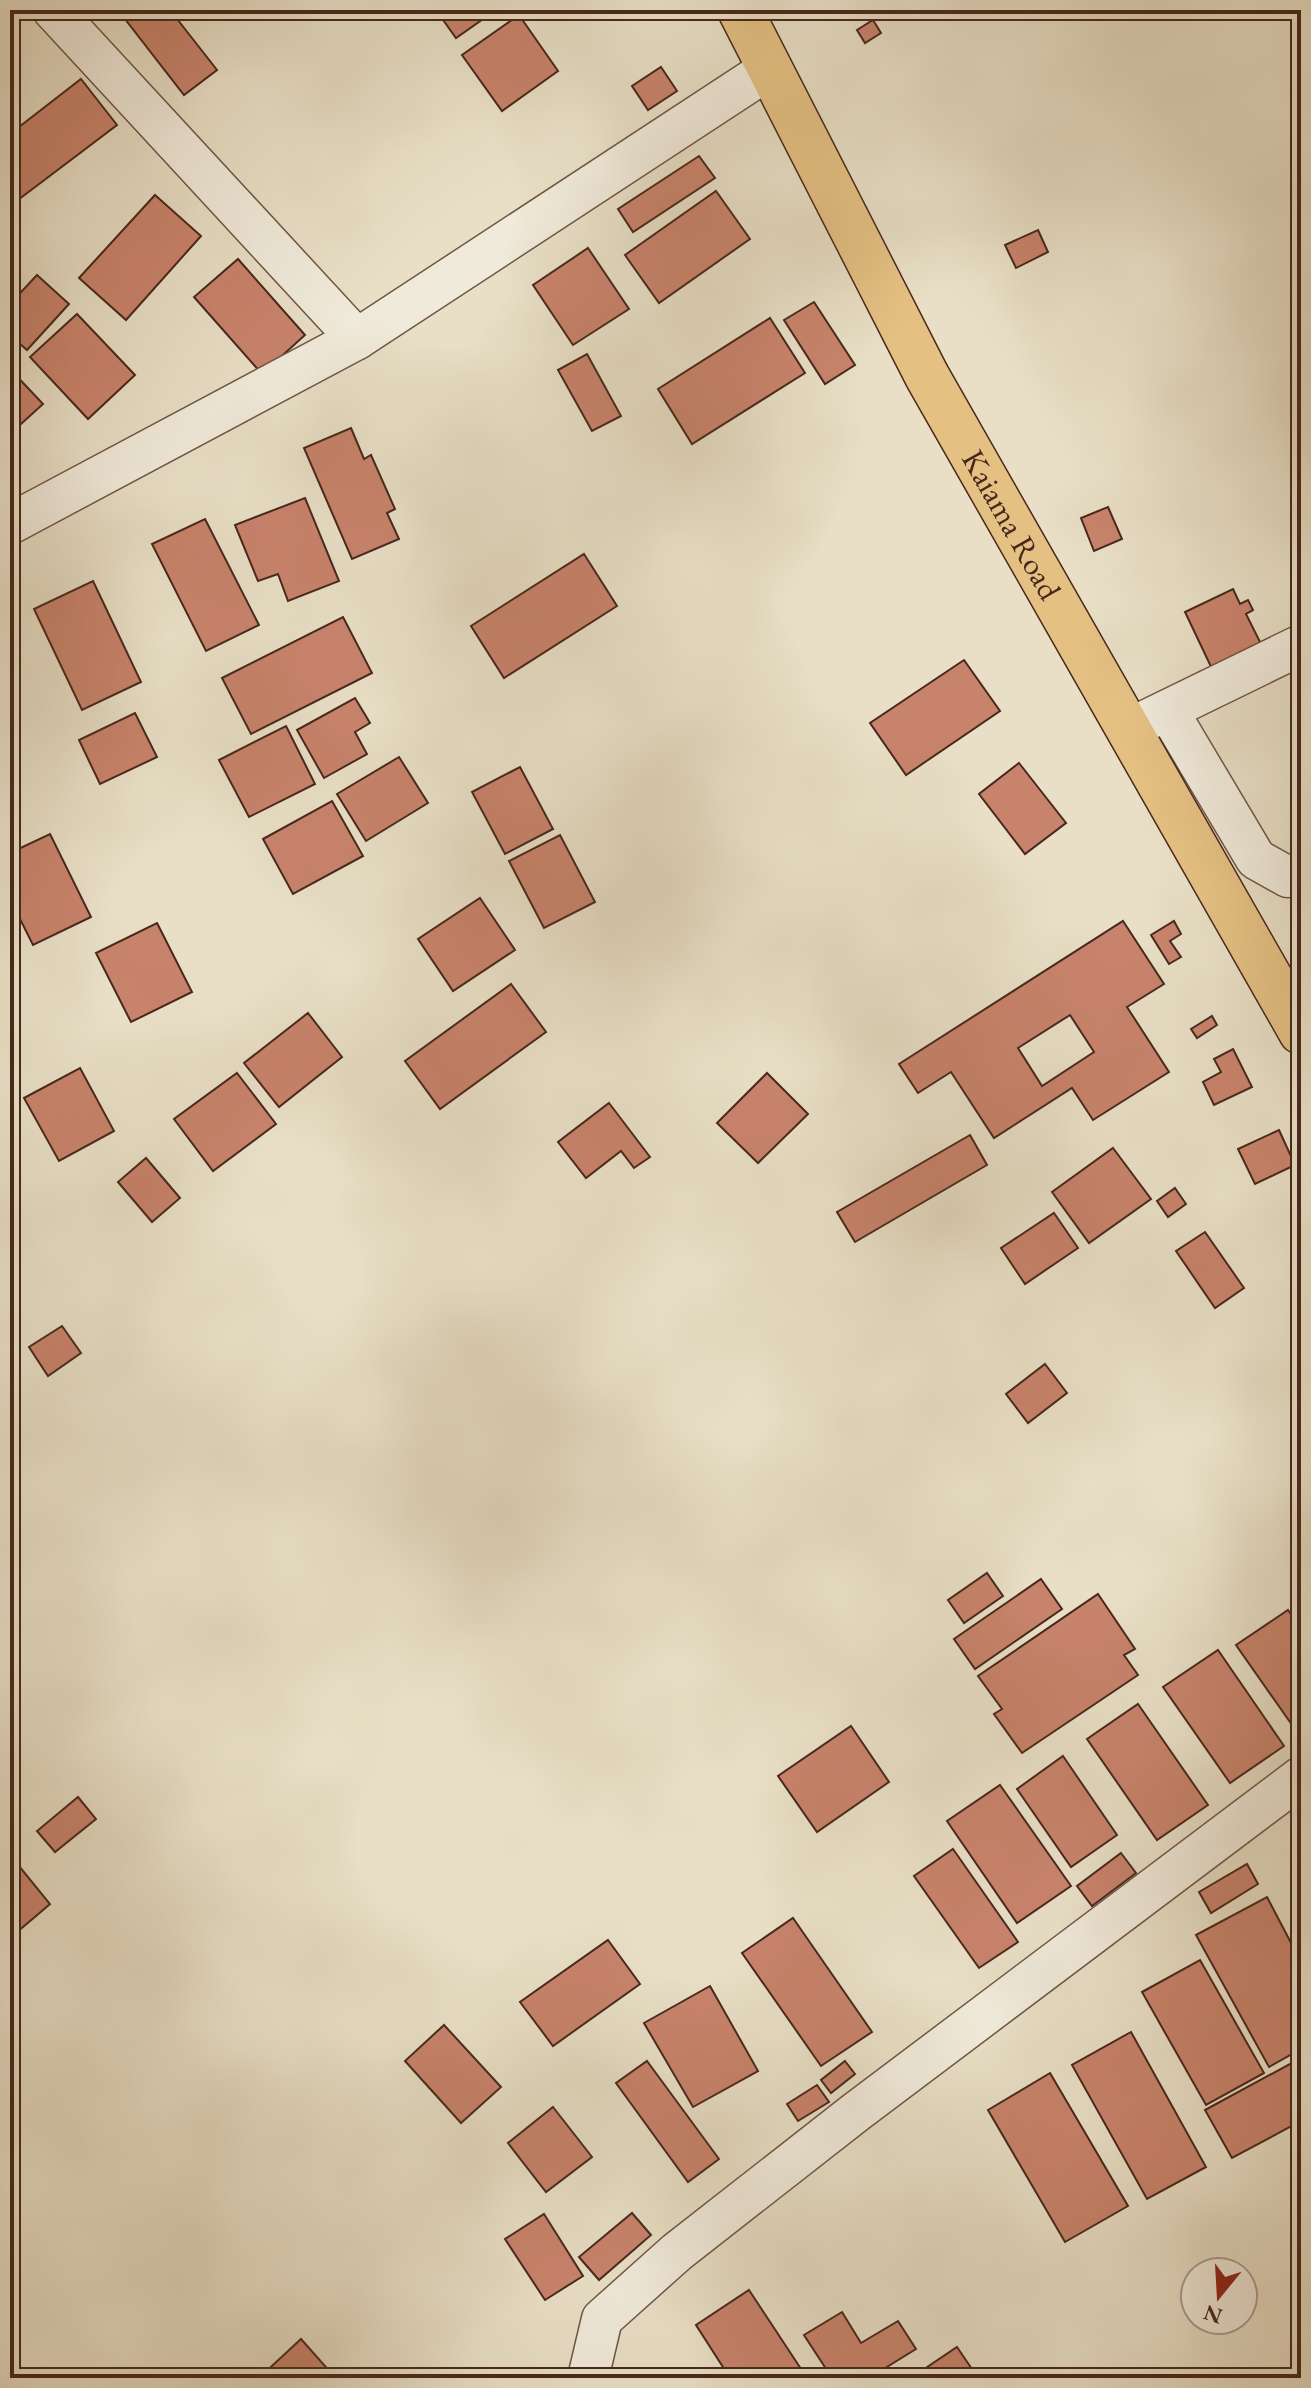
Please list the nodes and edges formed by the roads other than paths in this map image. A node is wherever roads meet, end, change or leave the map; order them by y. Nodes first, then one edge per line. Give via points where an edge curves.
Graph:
1 (53, 10) edge
2 (740, 10) edge
3 (769, 69) junction
4 (357, 339) junction
5 (10, 524) edge
6 (1301, 645) edge
7 (1149, 719) junction
8 (1301, 872) edge
9 (1301, 1032) edge
10 (1301, 1777) edge
11 (588, 2378) edge

1 - 4 street
2 - 3 highway, Kaiama Road
3 - 4 street
3 - 7 highway, Kaiama Road via 927,376
4 - 5 street
6 - 7 street
7 - 8 street via 1256,859 1288,877
7 - 9 highway, Kaiama Road
10 - 11 street via 677,2252 602,2319

